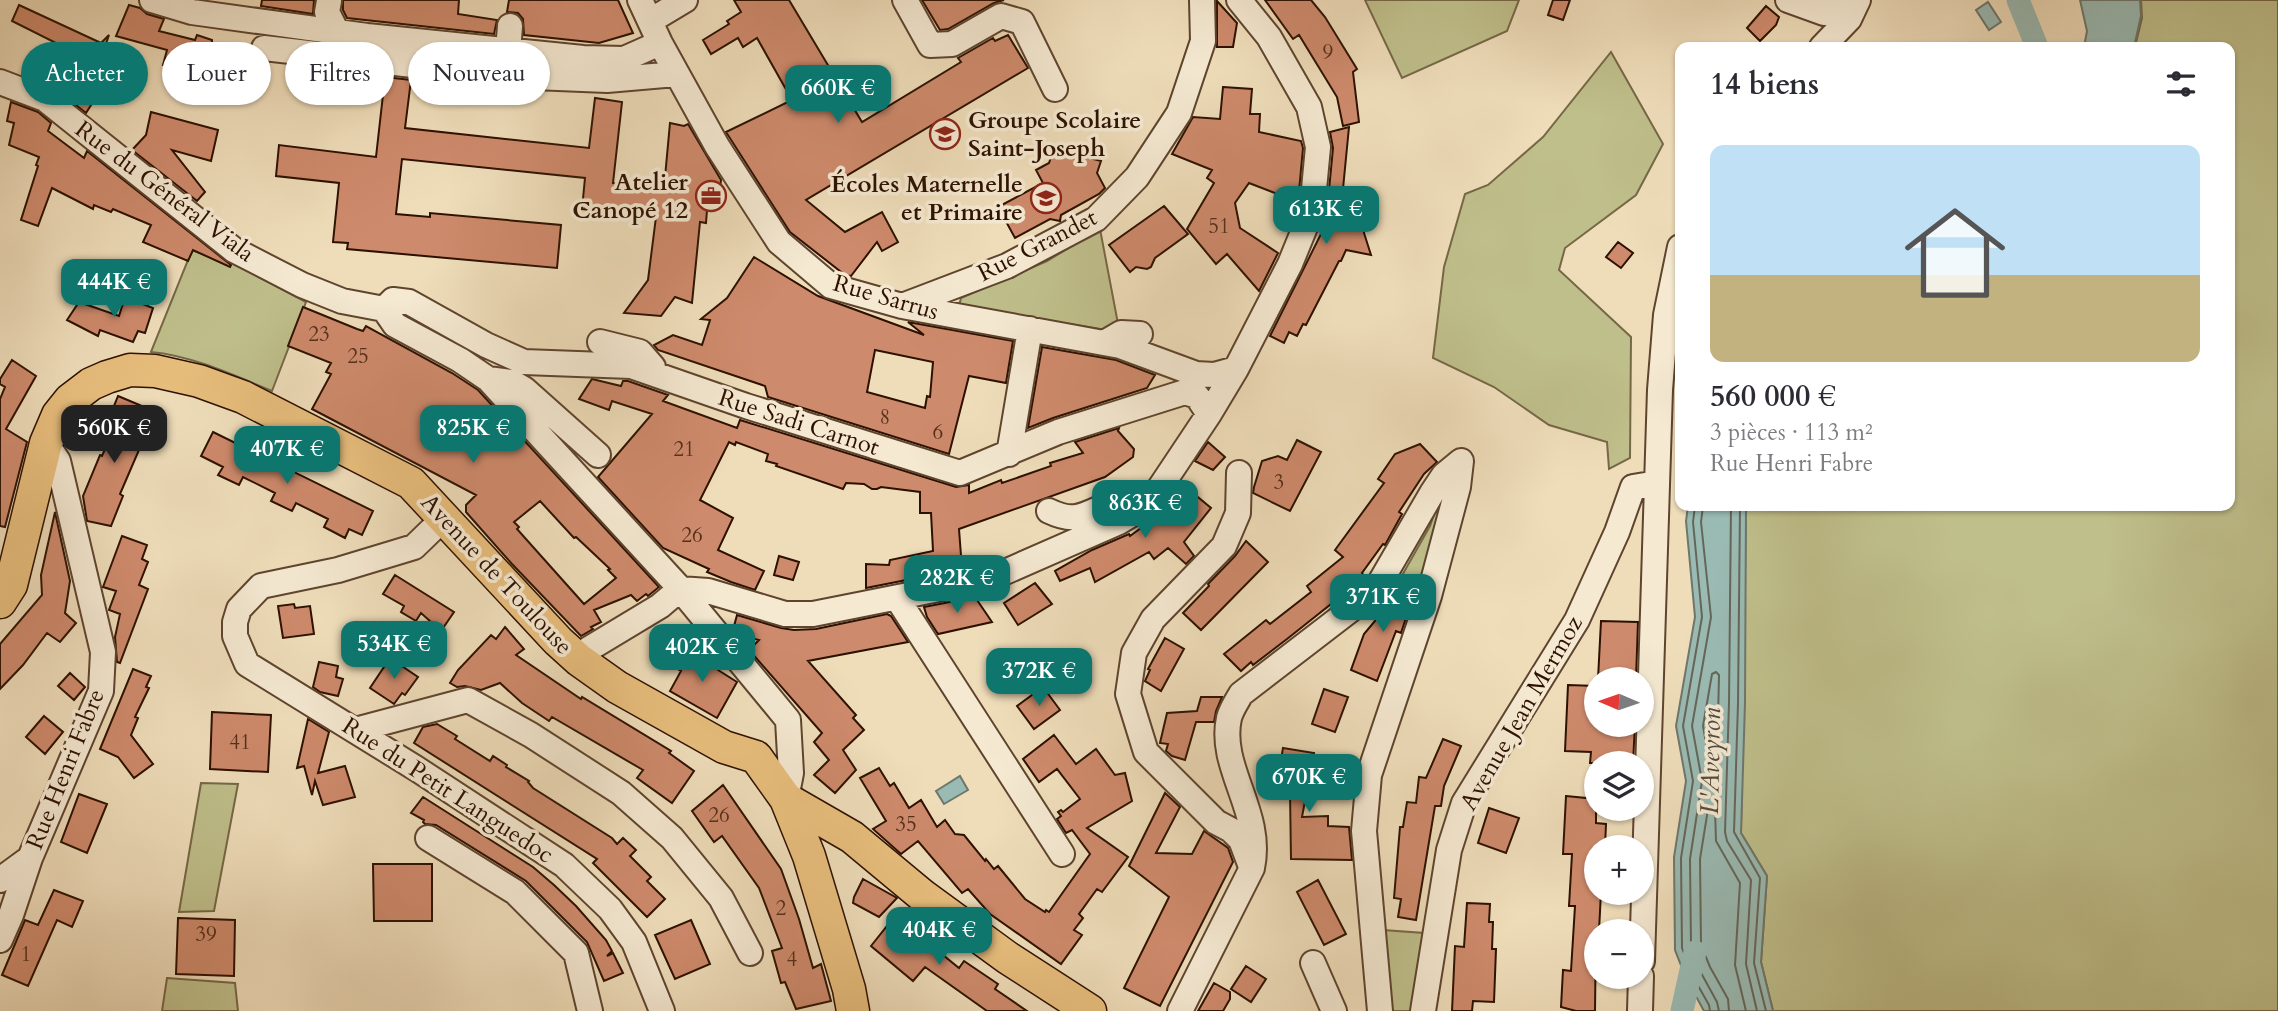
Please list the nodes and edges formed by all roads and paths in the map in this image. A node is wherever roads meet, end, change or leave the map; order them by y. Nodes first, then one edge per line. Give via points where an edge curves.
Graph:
1 (152, 0) edge
2 (685, 0) edge
3 (905, 0) edge
4 (1202, 0) edge
5 (1239, 0) edge
6 (1788, 0) edge
7 (1839, 0) edge
8 (1858, 0) edge
9 (334, 1) edge
10 (650, 22) edge
11 (510, 26) dead end
12 (337, 32) junction
13 (427, 42) edge
14 (509, 42) edge
15 (1827, 42) edge
16 (271, 49) edge
17 (550, 55) edge
18 (688, 81) junction
19 (0, 82) edge
20 (1055, 89) dead end
21 (1675, 271) edge
22 (902, 306) junction
23 (384, 309) junction
24 (1030, 329) junction
25 (1140, 334) dead end
26 (600, 342) dead end
27 (1103, 343) junction
28 (1236, 369) junction
29 (660, 376) junction
30 (488, 379) junction
31 (1182, 380) junction
32 (1209, 414) junction
33 (46, 443) junction
34 (1009, 454) junction
35 (598, 455) dead end
36 (1239, 473) dead end
37 (1657, 484) junction
38 (1049, 511) dead end
39 (444, 517) junction
40 (1119, 522) junction
41 (680, 589) junction
42 (897, 598) junction
43 (0, 601) edge
44 (579, 660) junction
45 (355, 730) junction
46 (780, 792) junction
47 (428, 838) dead end
48 (1062, 854) dead end
49 (30, 858) junction
50 (1252, 868) junction
51 (0, 880) edge
52 (1643, 919) edge
53 (0, 940) edge
54 (750, 953) dead end
55 (1313, 963) dead end
56 (1641, 989) edge
57 (590, 1011) edge
58 (662, 1011) edge
59 (853, 1011) edge
60 (1090, 1011) edge
61 (1180, 1011) edge
62 (1334, 1011) edge
63 (1380, 1011) edge
64 (1423, 1011) edge
65 (1640, 1011) edge

1 - 12 street via 192,12
2 - 10 street
3 - 20 street via 930,45 952,44 1000,16 1022,22
4 - 22 street, Rue Grandet via 1203,41 1179,113 1137,177 1096,219 1007,266
5 - 28 street via 1269,37 1309,107 1318,147 1312,210
6 - 7 street via 1824,13
8 - 15 street via 1849,19
9 - 12 street
10 - 17 street via 624,59
10 - 18 street, Rue Sarrus
11 - 14 street
12 - 13 street
16 - 18 street via 509,76
18 - 22 street, Rue Sarrus via 717,146 779,242 831,286
19 - 23 street, Rue du Général Viala via 45,99 234,250 342,301
21 - 37 street via 1666,315
22 - 24 street, Rue Sarrus
23 - 29 street, Rue Sadi Carnot via 393,300 409,302 524,362 631,366
23 - 30 street via 396,325
24 - 27 street, Rue Sarrus
24 - 34 street
25 - 27 street via 1121,333
26 - 29 street via 640,352
27 - 31 street, Rue Sarrus via 1120,346
28 - 31 street, Rue Sarrus
28 - 32 street
29 - 34 street, Rue Sadi Carnot via 960,473
30 - 35 street via 512,382 524,390
30 - 41 street
31 - 32 street
31 - 34 street, Rue Sadi Carnot
32 - 40 street via 1149,504
33 - 39 main road, Avenue de Toulouse via 58,415 92,384 130,370 155,370 243,397 411,483
33 - 43 main road, Avenue de Toulouse via 11,585
33 - 49 street, Rue Henri Fabre via 58,461 103,652 101,691
36 - 50 street via 1238,513 1224,546 1153,618 1133,653 1128,694 1146,752 1216,822 1241,840
37 - 52 street
37 - 64 street, Avenue Jean Mermoz via 1633,487 1577,620 1464,803 1449,850
38 - 40 street via 1076,519 1105,506
39 - 44 main road, Avenue de Toulouse
39 - 45 street, Rue du Petit Languedoc via 414,547 338,570 261,586 239,609 235,636 247,664
40 - 42 street via 989,579
41 - 42 street via 708,591 785,614 813,614
41 - 44 street via 587,650
41 - 46 street via 788,720 791,774
42 - 48 street
44 - 46 main road, Avenue de Toulouse via 617,687 724,747 756,757
45 - 54 street via 468,700 531,735 621,793 672,838 721,898
45 - 58 street, Rue du Petit Languedoc via 564,865 610,909 634,942
46 - 59 main road via 809,856 822,929 849,989
46 - 60 main road, Avenue de Toulouse via 852,837 923,896
47 - 57 street via 515,892 576,953
49 - 51 street, Rue Henri Fabre
49 - 53 street
50 - 61 street
50 - 63 street via 1253,825 1228,748 1229,718 1241,694 1375,591 1432,493 1461,461 1429,596 1369,775 1364,831
55 - 62 street
56 - 65 street

